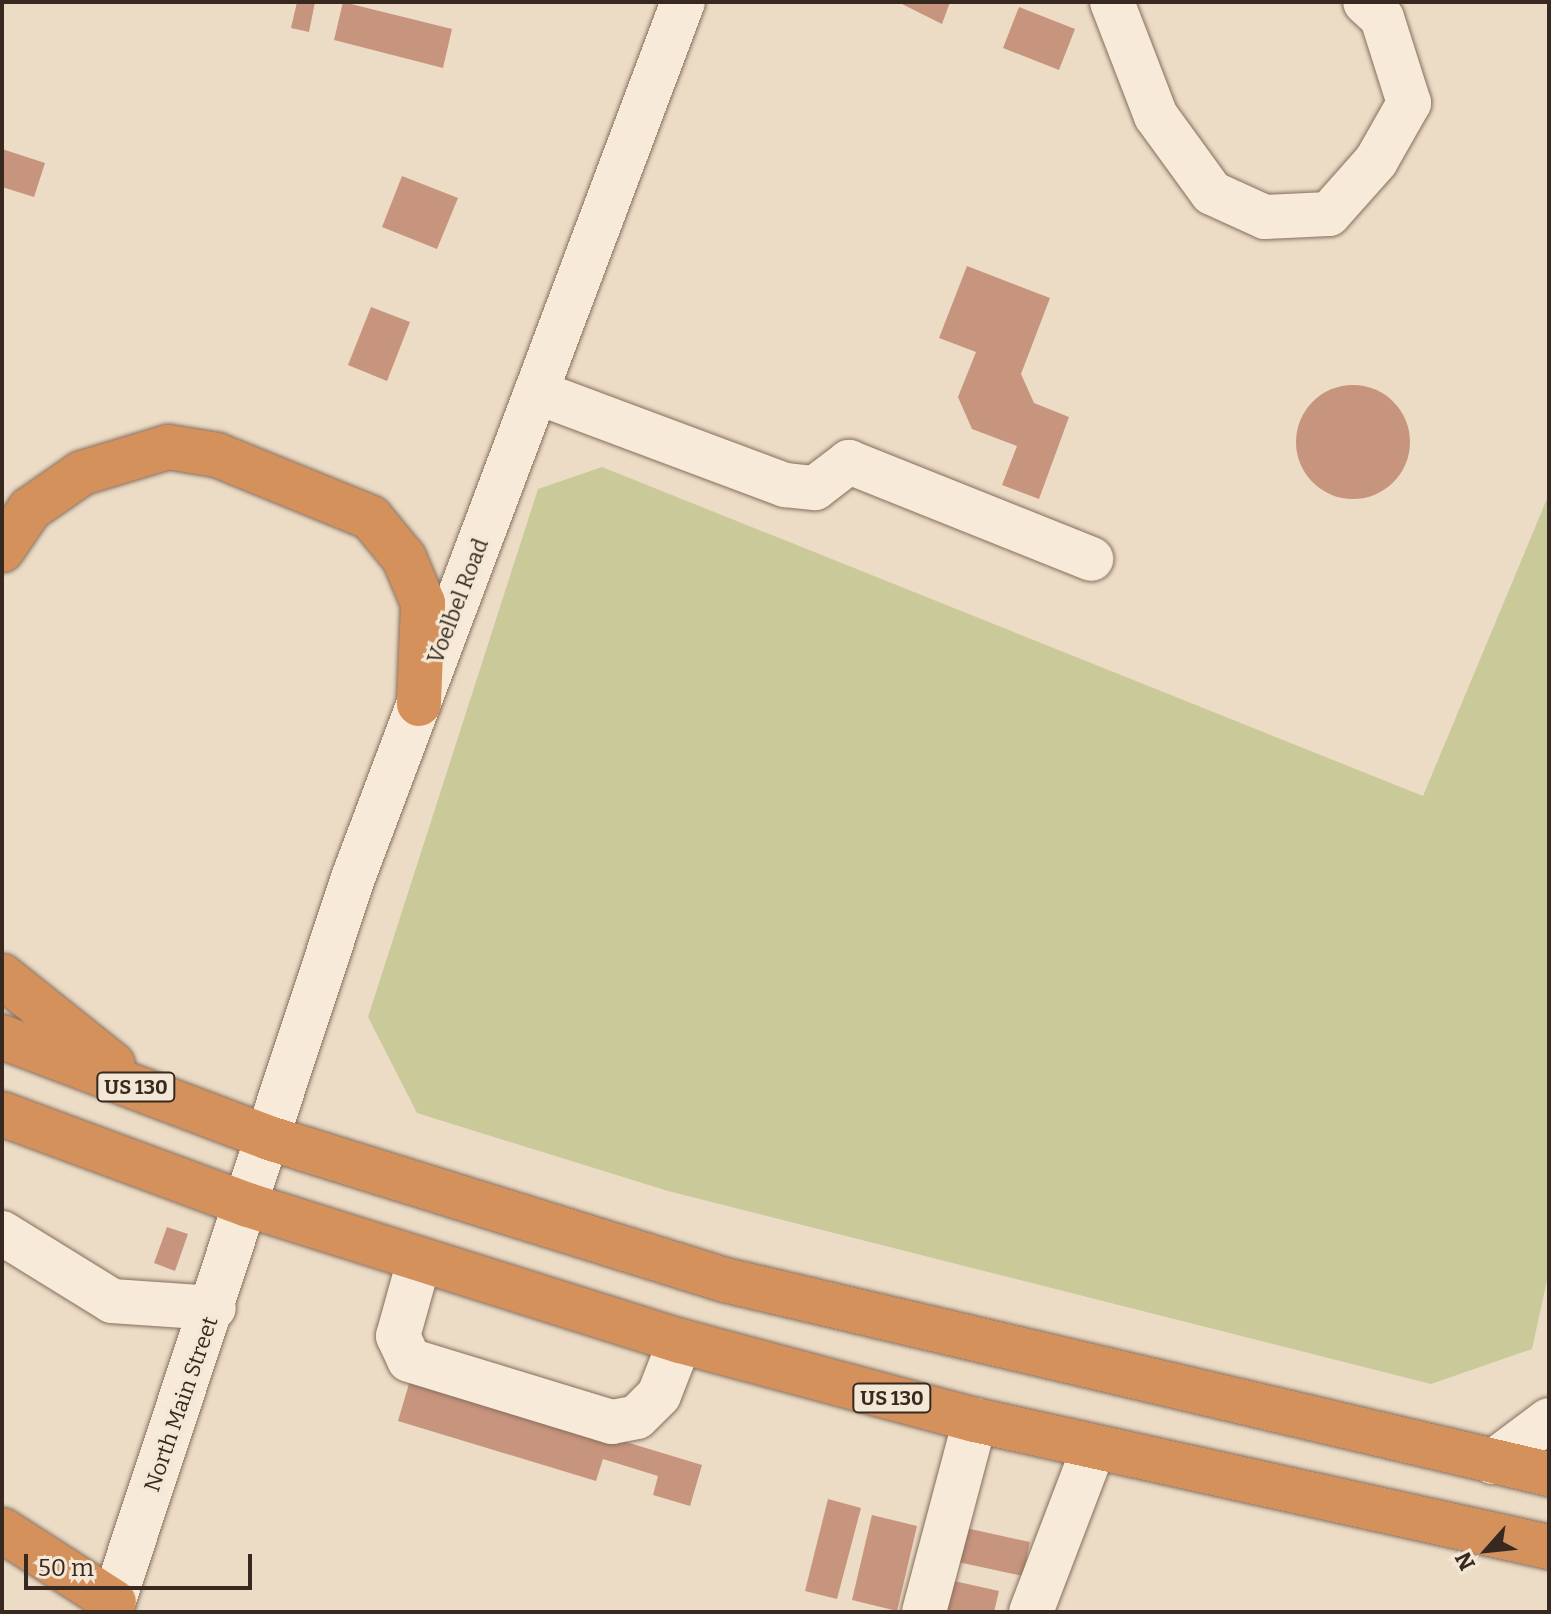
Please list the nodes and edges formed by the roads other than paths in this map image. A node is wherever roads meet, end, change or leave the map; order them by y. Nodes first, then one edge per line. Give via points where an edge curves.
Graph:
1 (683, 2) edge
2 (1112, 2) edge
3 (1365, 2) edge
4 (536, 392) junction
5 (2, 550) edge
6 (1091, 559) dead end
7 (419, 704) junction
8 (2, 976) edge
9 (2, 1037) edge
10 (147, 1091) junction
11 (2, 1114) edge
12 (269, 1138) junction
13 (248, 1205) junction
14 (2, 1233) edge
15 (419, 1261) junction
16 (214, 1308) junction
17 (680, 1341) junction
18 (975, 1420) junction
19 (1549, 1420) edge
20 (1094, 1447) junction
21 (1493, 1462) junction
22 (1549, 1474) edge
23 (2, 1530) edge
24 (1549, 1547) edge
25 (118, 1609) edge
26 (924, 1612) edge
27 (1031, 1612) edge

1 - 4 street, Voelbel Road
2 - 3 street via 1156,116 1212,193 1265,217 1329,214 1376,161 1409,103 1382,18
4 - 6 street via 785,485 815,488 849,462
4 - 7 street, Voelbel Road
5 - 7 highway via 30,509 82,473 168,447 217,455 371,518 404,558 423,603
7 - 12 street, Voelbel Road
8 - 10 highway
9 - 10 highway, US 130
10 - 12 highway, US 130
11 - 13 highway, US 130
12 - 13 street, Voelbel Road
12 - 21 highway, US 130 via 873,1319
13 - 15 highway, US 130
13 - 16 street, North Main Street
14 - 16 street via 112,1301
15 - 17 highway, US 130
15 - 17 street via 398,1336 409,1360 612,1422 637,1417 659,1395
16 - 25 street, North Main Street
17 - 18 highway, US 130
18 - 20 highway, US 130
18 - 26 street
19 - 21 street
20 - 24 highway, US 130
20 - 27 street
21 - 22 highway, US 130
23 - 25 highway

